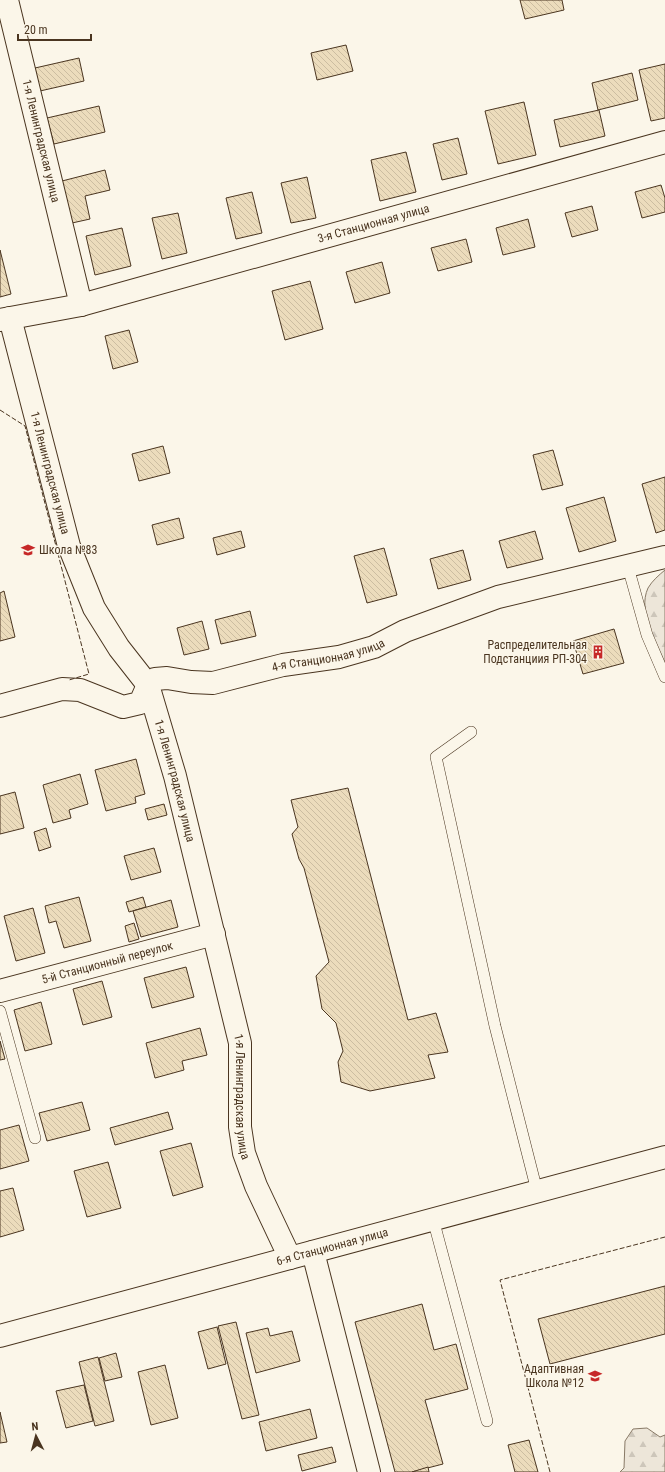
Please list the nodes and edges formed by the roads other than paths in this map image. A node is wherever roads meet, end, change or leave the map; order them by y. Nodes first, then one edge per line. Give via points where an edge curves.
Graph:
1 (7, 0) edge
2 (665, 142) edge
3 (82, 306) junction
4 (5, 319) edge
5 (665, 557) edge
6 (628, 567) junction
7 (665, 677) edge
8 (148, 685) junction
9 (0, 706) edge
10 (471, 732) dead end
11 (214, 934) junction
12 (0, 991) edge
13 (0, 1011) edge
14 (35, 1138) dead end
15 (665, 1157) edge
16 (537, 1191) junction
17 (432, 1219) junction
18 (313, 1252) junction
19 (290, 1258) junction
20 (0, 1336) edge
21 (487, 1421) dead end
22 (369, 1472) edge

1 - 3 street, 1-я Ленинградская улица
2 - 3 street, 3-я Станционная улица
3 - 4 street, 3-я Станционная улица
4 - 8 street, 1-я Ленинградская улица via 69,546 94,608 119,648
5 - 6 street, 4-я Станционная улица
6 - 7 lane via 647,635
6 - 8 street, 4-я Станционная улица via 498,597 405,631 374,647 339,658 283,665 213,683 167,678 155,679
8 - 9 street via 140,703 123,707 80,690 62,689
8 - 11 street, 1-я Ленинградская улица via 175,776
10 - 16 lane via 436,757 495,1026
11 - 12 street, 5-й Станционный переулок
11 - 19 street, 1-я Ленинградская улица via 240,1042 240,1127 244,1153 256,1186
13 - 14 lane
15 - 16 street, 6-я Станционная улица
16 - 17 street, 6-я Станционная улица
17 - 18 street, 6-я Станционная улица
17 - 21 lane
18 - 19 street, 6-я Станционная улица
18 - 22 street
19 - 20 street, 6-я Станционная улица

